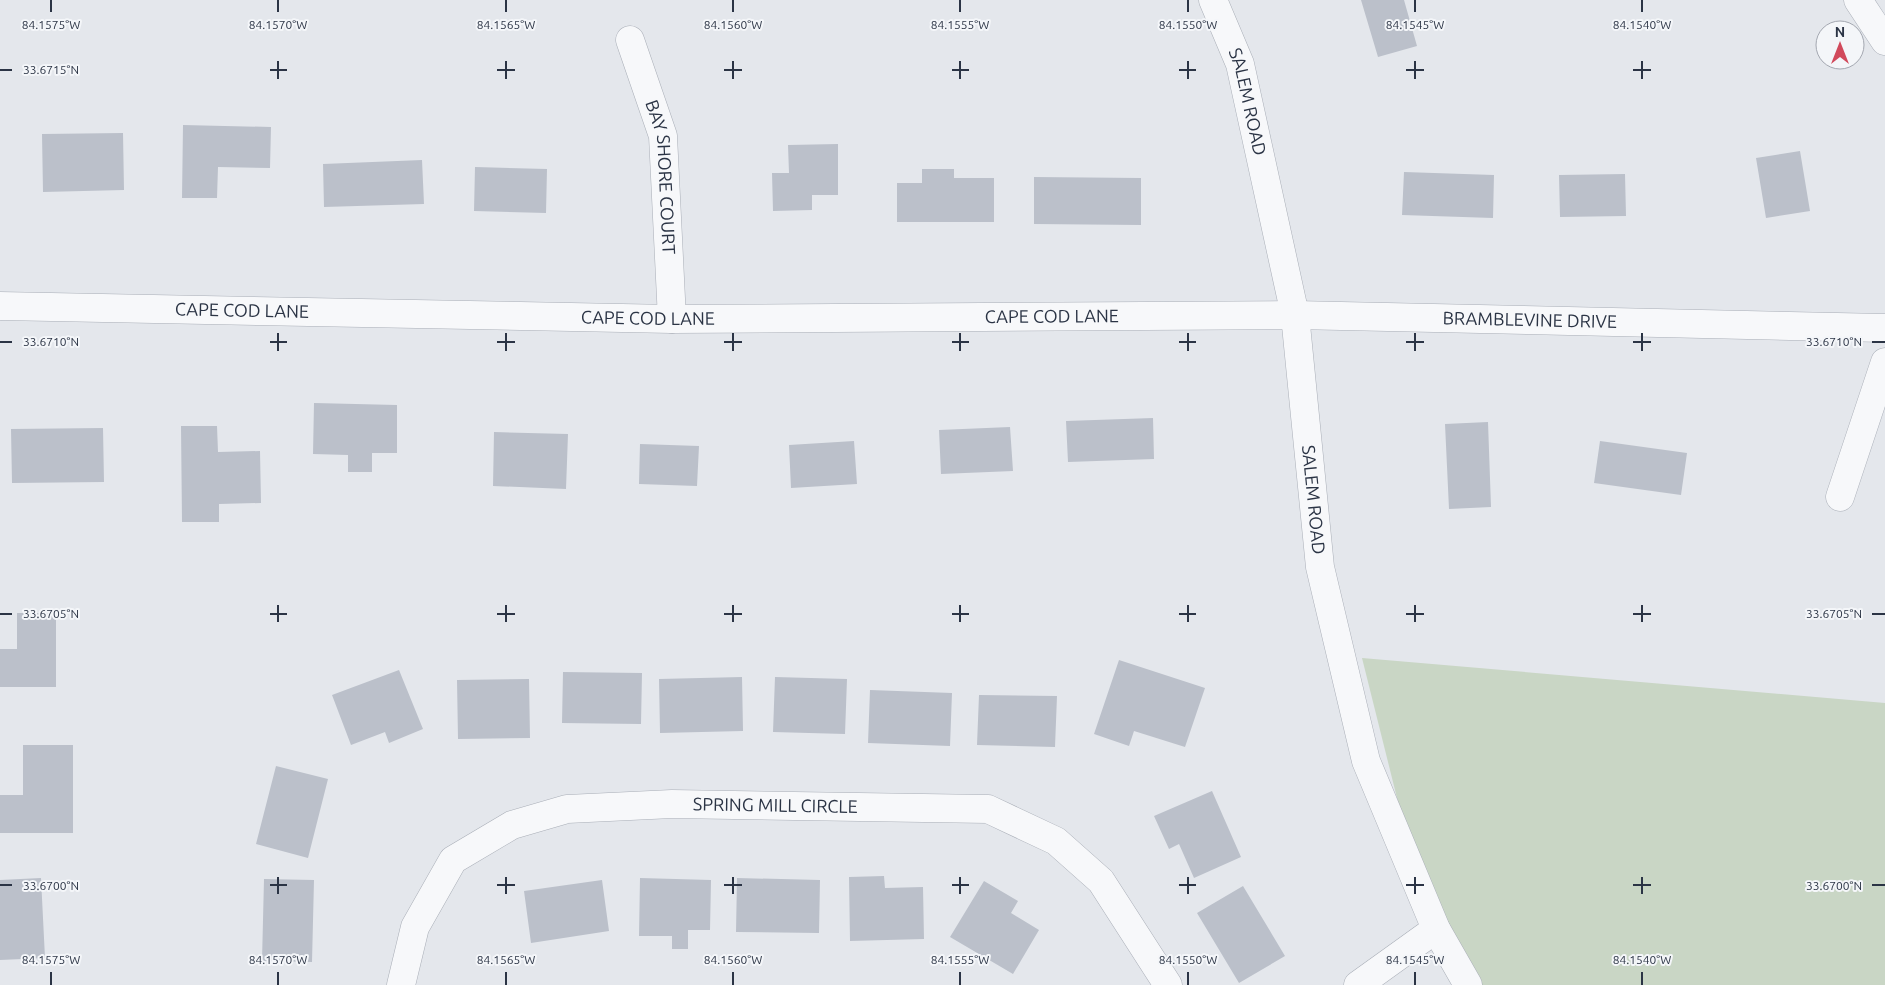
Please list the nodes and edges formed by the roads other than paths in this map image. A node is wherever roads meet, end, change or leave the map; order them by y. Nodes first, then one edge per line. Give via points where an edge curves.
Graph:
1 (1213, 0) edge
2 (1858, 0) edge
3 (630, 40) dead end
4 (1885, 42) edge
5 (0, 306) edge
6 (1295, 315) junction
7 (672, 319) junction
8 (1885, 328) edge
9 (1885, 362) edge
10 (1840, 497) dead end
11 (1436, 929) junction
12 (401, 985) edge
13 (1168, 985) edge
14 (1358, 985) edge
15 (1468, 985) edge

1 - 6 street, SALEM ROAD via 1240,64
2 - 4 street
3 - 7 street, BAY SHORE COURT via 663,136
5 - 7 street, CAPE COD LANE
6 - 7 street, CAPE COD LANE
6 - 8 street, BRAMBLEVINE DRIVE
6 - 11 street, SALEM ROAD via 1320,567 1366,761
9 - 10 street
11 - 14 street
11 - 15 street, SALEM ROAD
12 - 13 street, SPRING MILL CIRCLE via 415,927 453,860 512,825 567,809 672,804 988,809 1056,842 1101,881

